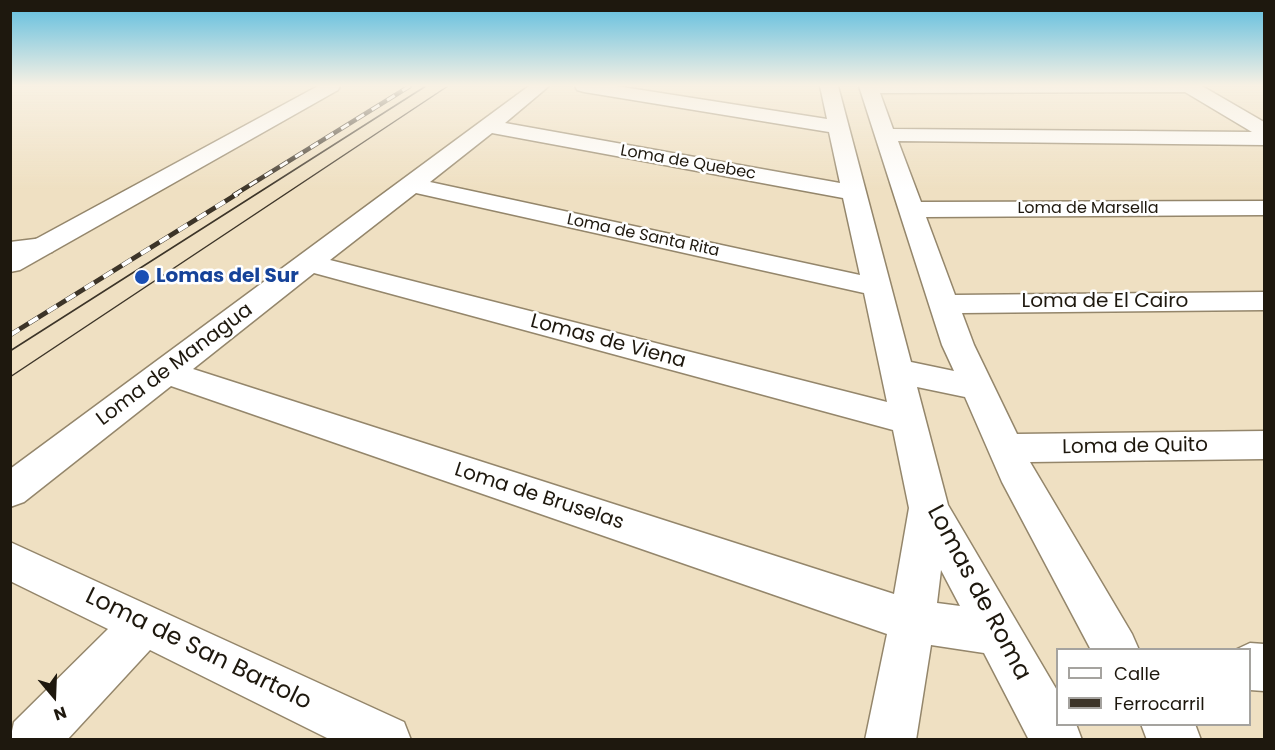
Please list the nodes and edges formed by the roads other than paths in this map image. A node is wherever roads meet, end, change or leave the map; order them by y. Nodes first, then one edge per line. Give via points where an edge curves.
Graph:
1 (262, 121) edge
2 (494, 121) edge
3 (802, 121) edge
4 (838, 121) edge
5 (880, 121) edge
6 (1248, 121) edge
7 (487, 126) junction
8 (839, 127) junction
9 (1264, 131) edge
10 (885, 135) junction
11 (1264, 139) edge
12 (410, 184) junction
13 (854, 193) junction
14 (1264, 208) edge
15 (912, 210) junction
16 (43, 246) junction
17 (10, 250) edge
18 (308, 263) junction
19 (10, 264) edge
20 (876, 287) junction
21 (1264, 301) edge
22 (945, 304) junction
23 (897, 371) junction
24 (166, 372) junction
25 (978, 388) junction
26 (908, 421) junction
27 (1264, 446) edge
28 (1006, 448) junction
29 (10, 491) edge
30 (929, 508) junction
31 (10, 560) edge
32 (912, 621) junction
33 (144, 624) junction
34 (998, 633) junction
35 (1115, 648) edge
36 (1167, 726) edge
37 (379, 738) edge
38 (32, 740) edge
39 (890, 740) edge
40 (1057, 740) edge
41 (1176, 740) edge

1 - 16 street
2 - 7 street, Loma de Managua
3 - 8 street
4 - 8 street, Lomas de Roma
5 - 10 street
6 - 9 street
7 - 12 street, Loma de Managua
7 - 13 street, Loma de Quebec
8 - 13 street, Lomas de Roma
10 - 11 street
10 - 15 street
12 - 18 street, Loma de Managua
12 - 20 street, Loma de Santa Rita
13 - 20 street, Lomas de Roma
14 - 15 street, Loma de Marsella
15 - 22 street
16 - 17 street
16 - 19 street
18 - 24 street, Loma de Managua
18 - 26 street, Lomas de Viena
20 - 23 street, Lomas de Roma
21 - 22 street, Loma de El Cairo
22 - 25 street
23 - 25 street
23 - 26 street, Lomas de Roma
24 - 29 street, Loma de Managua
24 - 32 street, Loma de Bruselas
25 - 28 street
26 - 30 street, Lomas de Roma
27 - 28 street, Loma de Quito
28 - 35 street via 1021,482
30 - 32 street
30 - 34 street, Lomas de Roma
31 - 33 street, Loma de San Bartolo
32 - 34 street, Loma de Bruselas
32 - 39 street
33 - 37 street, Loma de San Bartolo
33 - 38 street
34 - 40 street, Lomas de Roma
36 - 41 street

